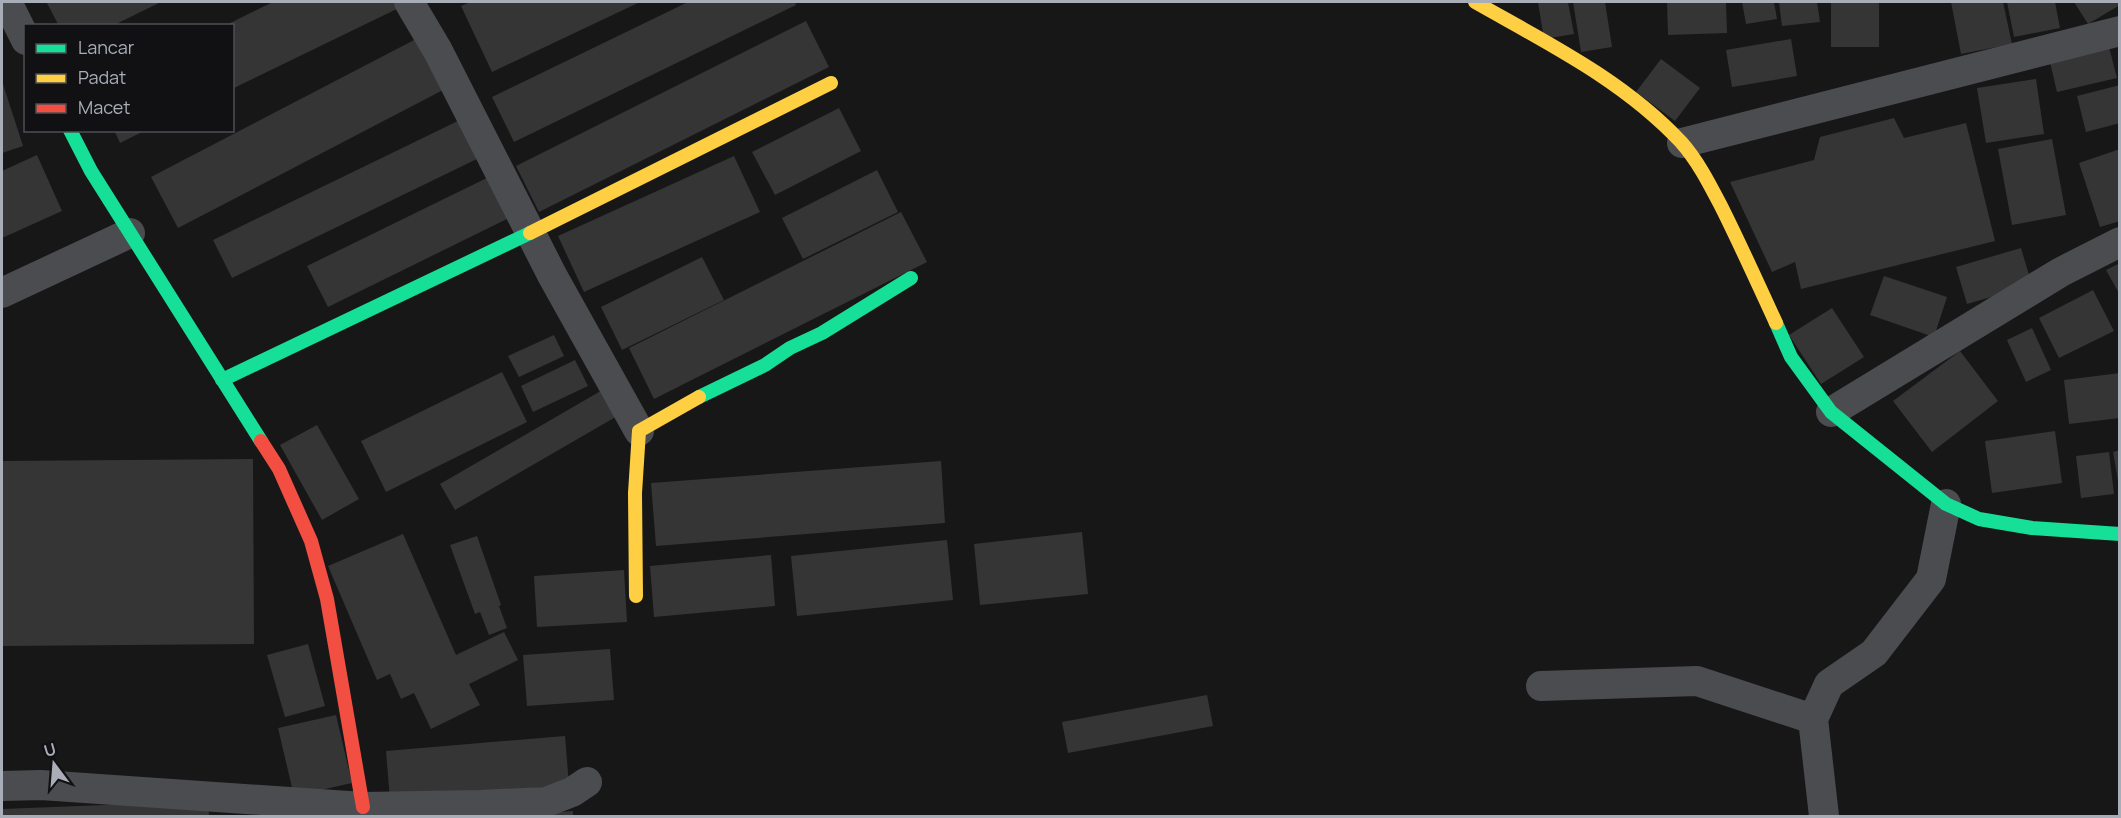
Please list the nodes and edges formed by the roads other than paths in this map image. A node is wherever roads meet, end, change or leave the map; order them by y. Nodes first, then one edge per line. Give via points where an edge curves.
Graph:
1 (6, 2) edge
2 (409, 2) edge
3 (1475, 2) edge
4 (2120, 31) edge
5 (24, 36) edge
6 (831, 82) dead end
7 (71, 132) edge
8 (1682, 143) junction
9 (130, 232) junction
10 (530, 233) junction
11 (2120, 242) edge
12 (911, 279) dead end
13 (2, 293) edge
14 (222, 380) junction
15 (1831, 412) junction
16 (639, 432) junction
17 (1946, 504) junction
18 (2120, 534) edge
19 (636, 596) dead end
20 (1541, 686) dead end
21 (1813, 719) junction
22 (587, 782) dead end
23 (2, 786) edge
24 (363, 807) junction
25 (1824, 816) edge

1 - 5 street
2 - 10 street
3 - 8 street via 1600,73
4 - 8 street
6 - 10 street
7 - 9 street
8 - 15 street via 1707,179 1791,357
9 - 13 street
9 - 14 street
10 - 14 street
10 - 16 street
11 - 15 street via 2061,272
12 - 16 street via 822,333
14 - 24 street via 279,469 311,541 327,599
15 - 17 street
16 - 19 street via 634,479
17 - 18 street via 1979,519 2031,528
17 - 21 street via 1931,579 1874,652 1829,684
20 - 21 street via 1697,681
21 - 25 street
22 - 24 street via 546,802
23 - 24 street via 41,785

